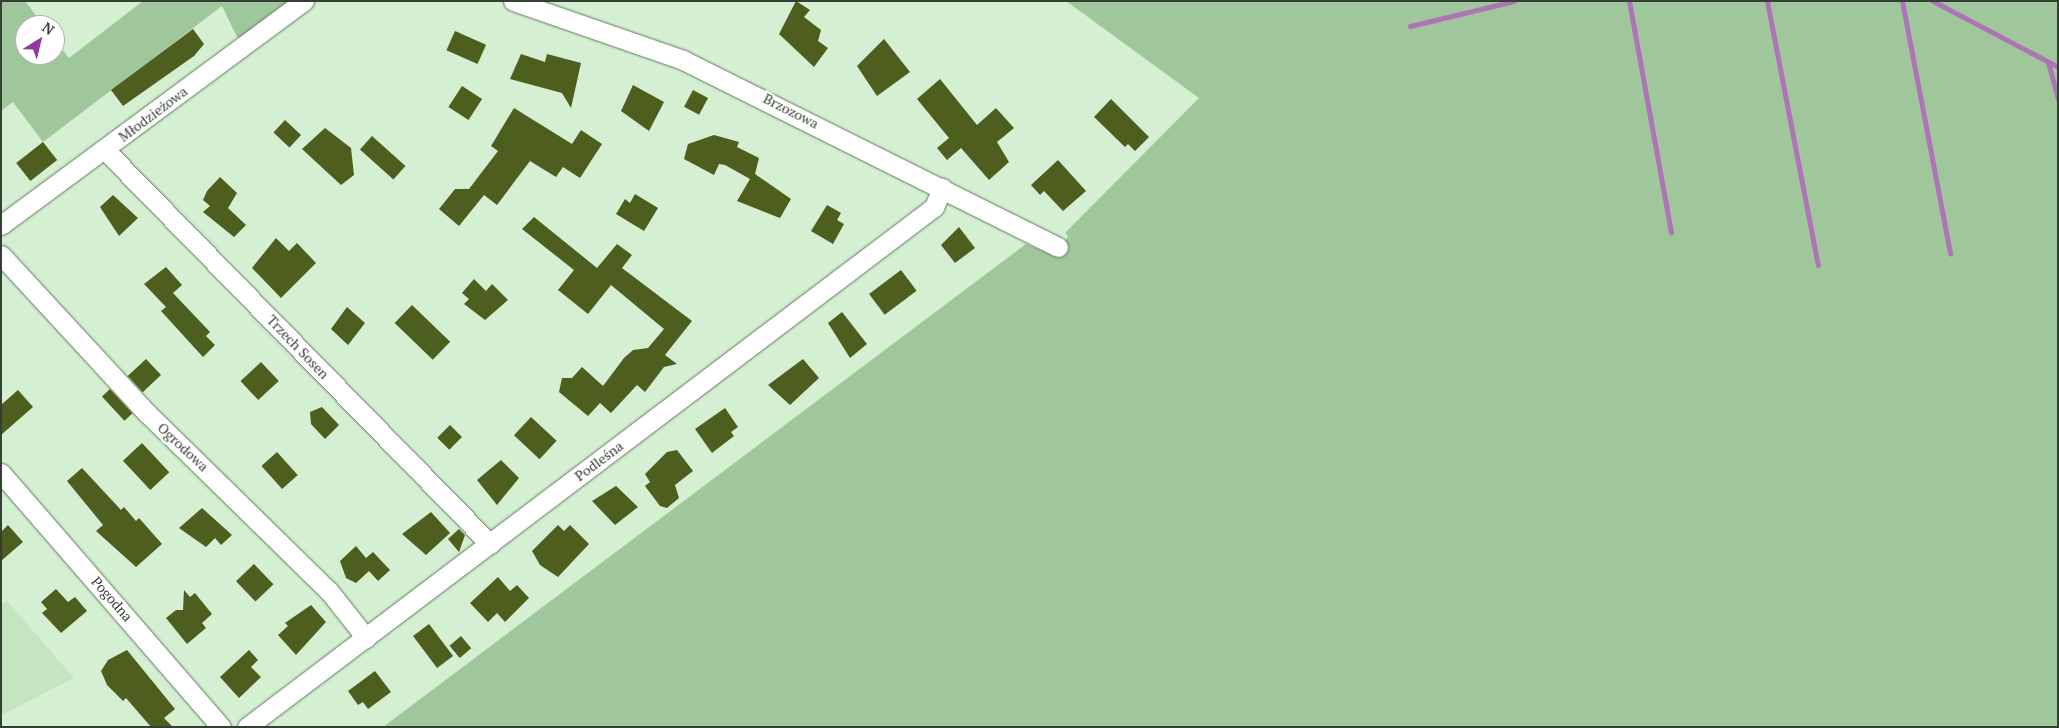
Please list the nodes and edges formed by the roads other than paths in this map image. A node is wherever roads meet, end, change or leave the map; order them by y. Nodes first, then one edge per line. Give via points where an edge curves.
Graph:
1 (304, 1) edge
2 (513, 1) edge
3 (105, 150) junction
4 (942, 188) junction
5 (1, 225) edge
6 (1058, 247) dead end
7 (1, 255) edge
8 (1, 473) edge
9 (490, 544) junction
10 (366, 638) junction
11 (221, 727) edge
12 (247, 727) edge

1 - 3 street, Młodzieżowa
2 - 4 street, Brzozowa via 683,60
3 - 5 street, Młodzieżowa
3 - 9 street, Trzech Sosen
4 - 6 street, Brzozowa
4 - 9 street, Podleśna via 934,207
7 - 10 street, Ogrodowa via 146,413 322,584
8 - 11 street, Pogodna
9 - 10 street, Podleśna
10 - 12 street, Podleśna

